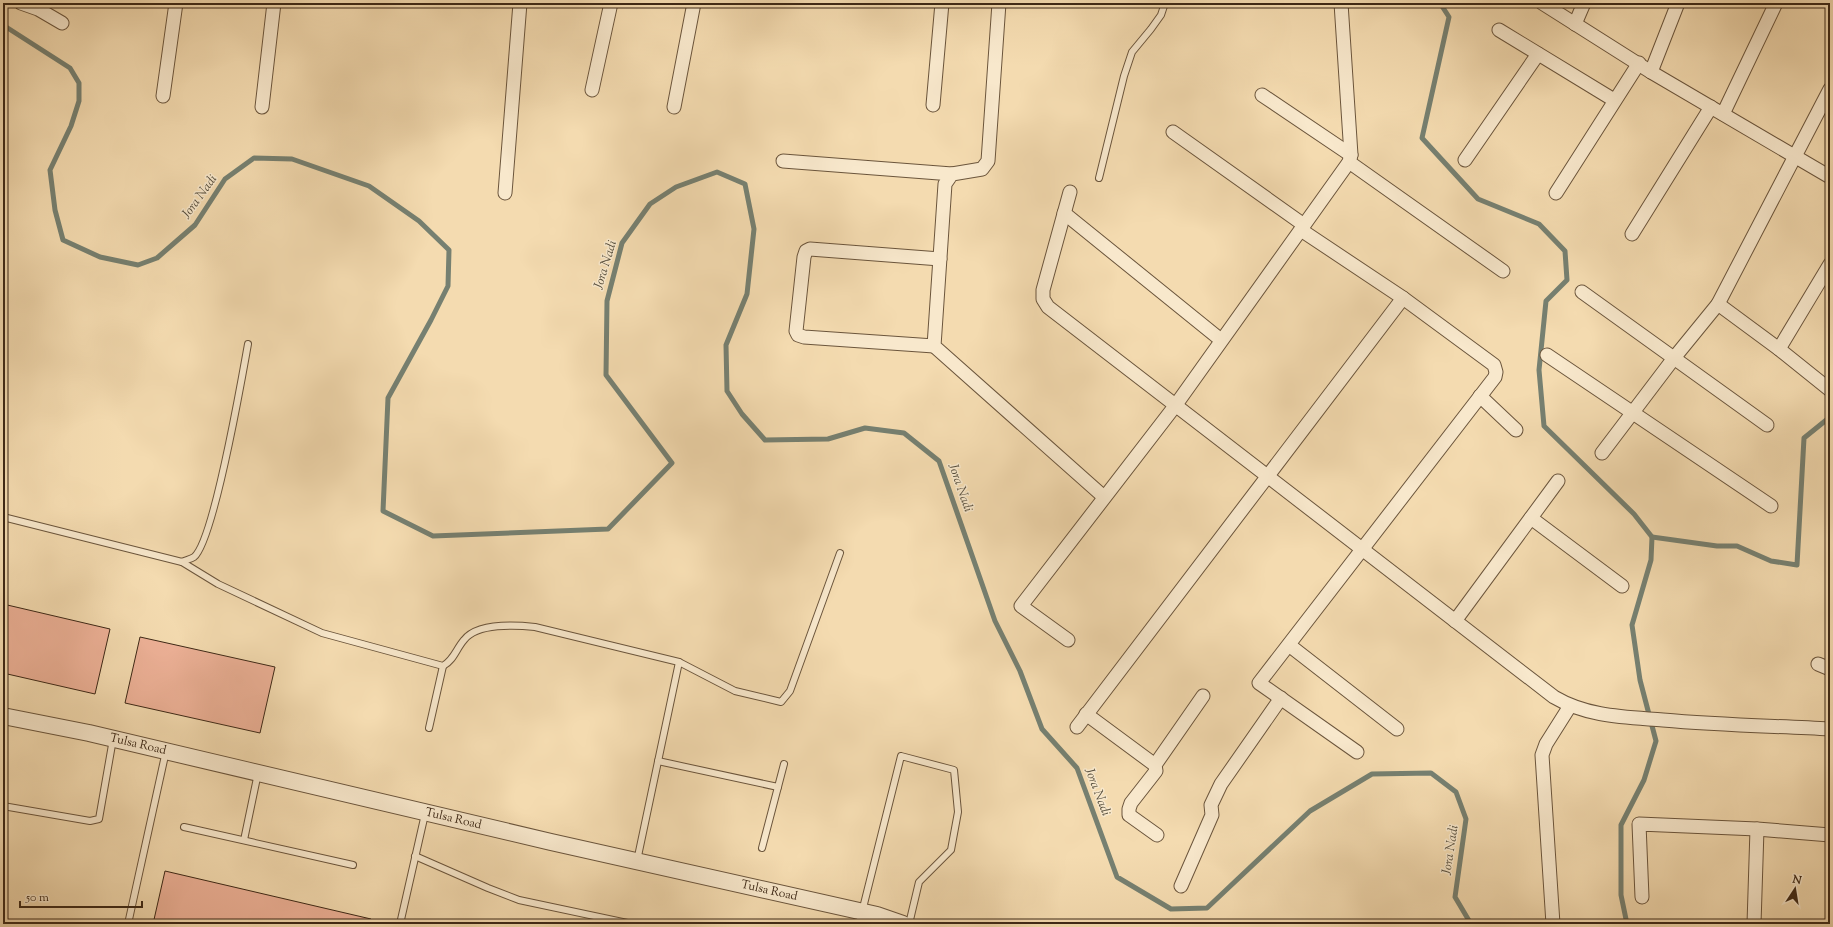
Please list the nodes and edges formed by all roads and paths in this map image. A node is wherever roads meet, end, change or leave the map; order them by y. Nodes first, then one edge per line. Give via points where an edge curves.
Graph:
1 (21, 3) edge
2 (176, 3) edge
3 (274, 3) edge
4 (520, 3) edge
5 (611, 3) edge
6 (694, 3) edge
7 (942, 3) edge
8 (999, 3) edge
9 (1164, 3) edge
10 (1342, 3) edge
11 (1542, 3) edge
12 (1584, 3) edge
13 (1678, 3) edge
14 (1776, 3) edge
15 (62, 23) dead end
16 (1575, 24) junction
17 (1499, 30) dead end
18 (1538, 54) junction
19 (1639, 63) junction
20 (1651, 72) junction
21 (1830, 89) edge
22 (592, 90) dead end
23 (1262, 95) dead end
24 (163, 96) dead end
25 (1614, 100) junction
26 (933, 105) dead end
27 (262, 107) dead end
28 (674, 107) dead end
29 (1711, 107) junction
30 (1723, 114) junction
31 (1173, 132) dead end
32 (1795, 156) junction
33 (1350, 158) junction
34 (1465, 160) dead end
35 (783, 161) dead end
36 (952, 174) junction
37 (1830, 177) edge
38 (1100, 178) dead end
39 (1070, 192) dead end
40 (505, 193) dead end
41 (1556, 193) dead end
42 (1064, 213) junction
43 (1302, 228) junction
44 (1632, 234) dead end
45 (940, 259) junction
46 (1830, 264) edge
47 (1503, 271) dead end
48 (1582, 292) dead end
49 (1403, 298) junction
50 (1718, 304) junction
51 (1221, 340) junction
52 (248, 344) dead end
53 (934, 346) junction
54 (1779, 348) junction
55 (1547, 355) dead end
56 (1674, 358) junction
57 (1829, 389) edge
58 (1480, 396) junction
59 (1175, 406) junction
60 (1633, 414) junction
61 (1767, 425) dead end
62 (1516, 430) dead end
63 (1602, 453) dead end
64 (1268, 477) junction
65 (1558, 481) dead end
66 (1104, 497) junction
67 (1771, 506) dead end
68 (3, 517) edge
69 (1531, 518) junction
70 (1362, 549) junction
71 (840, 553) dead end
72 (182, 562) junction
73 (1622, 586) dead end
74 (1455, 621) junction
75 (1068, 640) dead end
76 (1289, 645) junction
77 (679, 662) junction
78 (443, 666) junction
79 (1203, 696) dead end
80 (1281, 698) junction
81 (1570, 706) junction
82 (1086, 714) junction
83 (3, 716) edge
84 (1077, 727) dead end
85 (429, 728) dead end
86 (1397, 729) dead end
87 (1830, 729) edge
88 (113, 739) junction
89 (166, 752) junction
90 (1357, 752) dead end
91 (658, 761) junction
92 (784, 764) dead end
93 (1155, 765) junction
94 (258, 773) junction
95 (778, 787) junction
96 (3, 806) edge
97 (426, 812) junction
98 (184, 827) dead end
99 (1757, 829) junction
100 (1157, 835) dead end
101 (1830, 835) edge
102 (244, 840) junction
103 (762, 848) dead end
104 (415, 856) junction
105 (637, 861) junction
106 (352, 865) dead end
107 (1181, 886) dead end
108 (1642, 897) dead end
109 (860, 918) edge
110 (128, 924) edge
111 (400, 924) edge
112 (632, 924) edge
113 (903, 924) edge
114 (909, 924) edge
115 (1553, 924) edge
116 (1754, 924) edge

1 - 15 street via 38,9
2 - 24 street
3 - 27 street
4 - 40 street
5 - 22 street
6 - 28 street
7 - 26 street
8 - 36 street via 988,161 982,169
9 - 38 lane via 1158,20 1132,52 1122,82
10 - 33 street
11 - 16 street
12 - 16 street
13 - 20 street
14 - 30 street
16 - 19 street
17 - 18 street
18 - 25 street
18 - 34 street
19 - 20 street
19 - 25 street
20 - 29 street
21 - 32 street
23 - 33 street
25 - 41 street
29 - 30 street
29 - 44 street
30 - 32 street
31 - 43 street
32 - 37 street
32 - 50 street
33 - 43 street
33 - 47 street
35 - 36 street
36 - 45 street via 946,184
39 - 42 street
42 - 51 street
42 - 59 street via 1043,290 1043,299 1048,307
43 - 49 street
43 - 51 street
45 - 53 street
45 - 53 street via 810,249 804,257 796,331 804,337
46 - 54 street
48 - 56 street
49 - 58 street via 1494,365 1494,377
49 - 64 street
50 - 54 street
50 - 56 street
51 - 59 street
52 - 72 lane via 233,427 206,536 194,557
53 - 66 street
54 - 57 street
55 - 60 street
56 - 60 street
56 - 61 street
58 - 62 street
58 - 70 street
59 - 64 street
59 - 66 street
60 - 63 street
60 - 67 street
64 - 70 street
64 - 82 street
65 - 69 street
66 - 75 street via 1021,606
68 - 72 lane
69 - 73 street
69 - 74 street
70 - 74 street
70 - 76 street
71 - 77 lane via 790,691 781,702 735,691
72 - 78 lane via 218,584 322,633
74 - 81 street via 1554,698
76 - 80 street via 1259,683
76 - 86 street
77 - 78 lane via 515,624 480,629 467,636 450,662
77 - 91 lane
78 - 85 lane
79 - 93 street
80 - 90 street
80 - 107 street via 1221,784 1211,805 1212,815
81 - 87 street via 1598,714 1701,723
81 - 115 street via 1542,755
82 - 84 street
82 - 93 street
83 - 88 street, Tulsa Road
88 - 89 street, Tulsa Road
88 - 96 lane via 99,819 90,821
89 - 94 street, Tulsa Road
89 - 110 lane
91 - 95 lane
91 - 105 lane
92 - 95 lane
93 - 100 street via 1156,771 1131,803 1129,815
94 - 97 street, Tulsa Road
94 - 102 lane
95 - 103 lane
97 - 104 lane
97 - 105 street, Tulsa Road
98 - 102 lane
99 - 101 street
99 - 108 street via 1639,824
99 - 116 street
102 - 106 lane
104 - 111 lane
104 - 112 lane via 519,900
105 - 109 street, Tulsa Road
109 - 113 street, Tulsa Road
109 - 114 lane via 901,756 954,770 958,812 951,850 919,882

